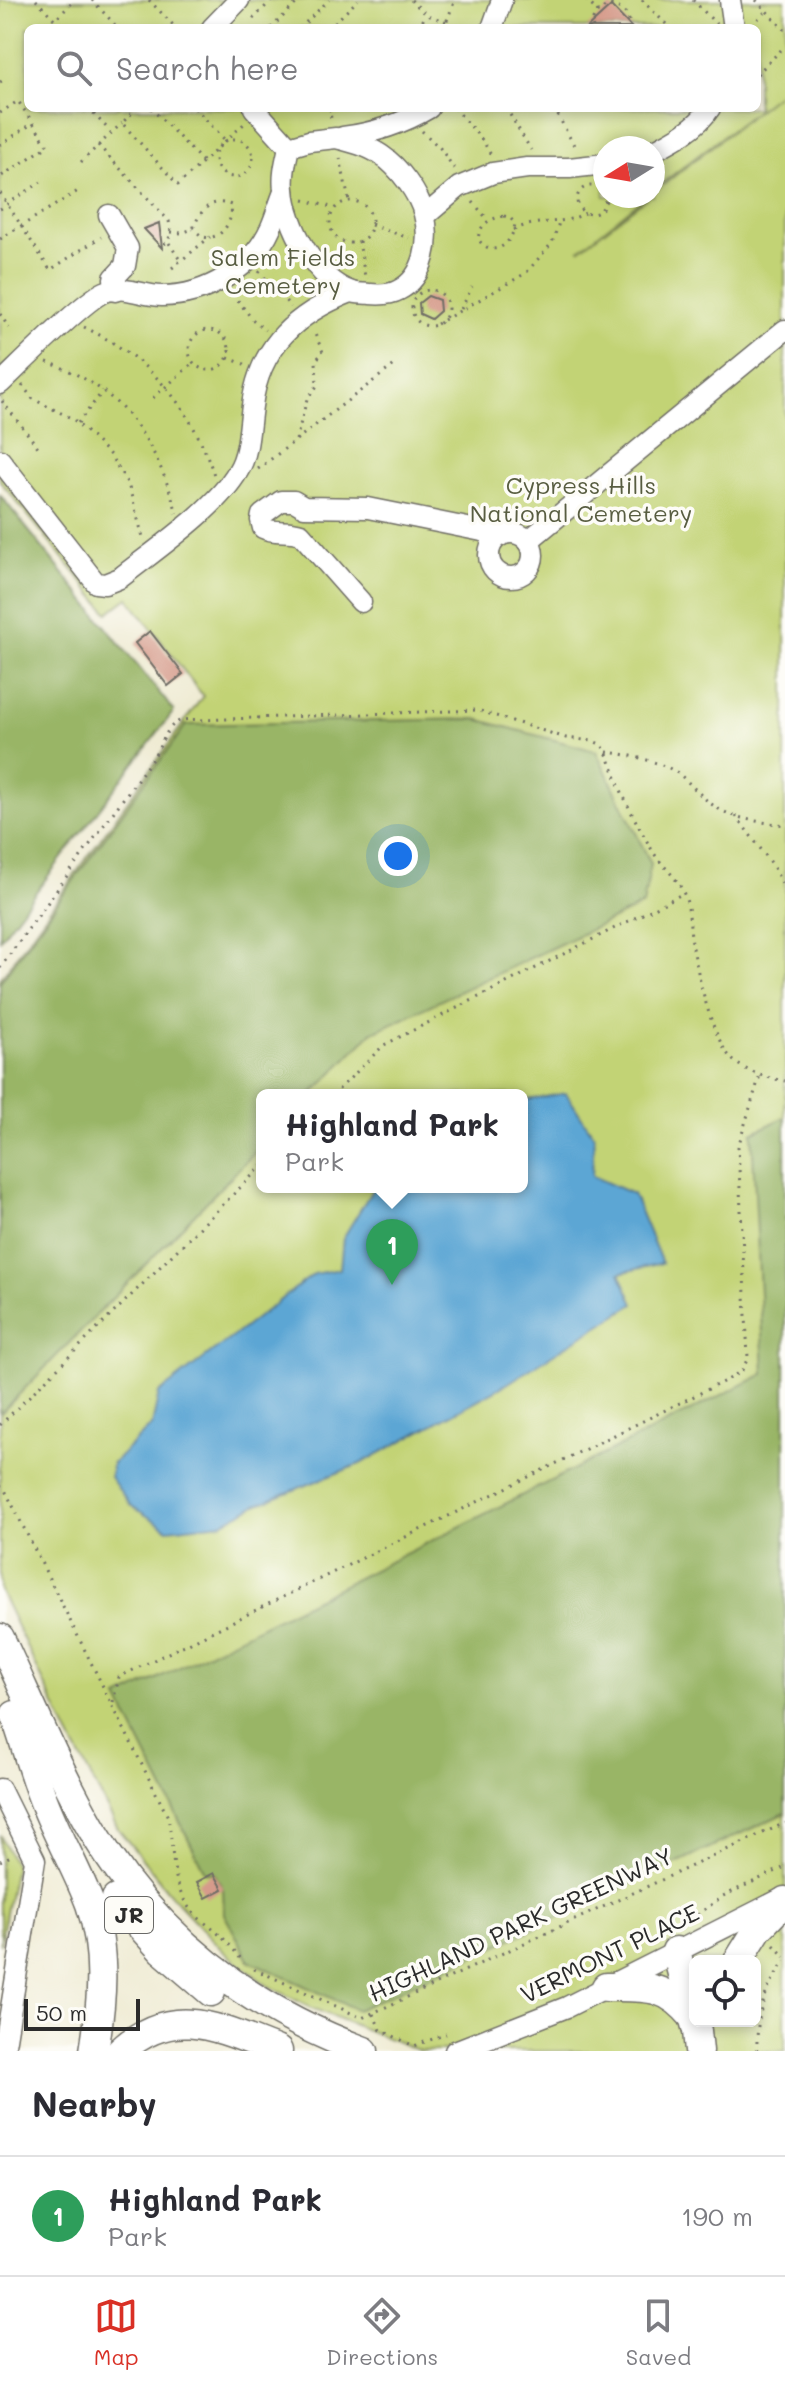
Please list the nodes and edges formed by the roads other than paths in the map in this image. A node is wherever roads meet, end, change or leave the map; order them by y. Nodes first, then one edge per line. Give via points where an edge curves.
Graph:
1 (502, 0) edge
2 (730, 0) edge
3 (229, 4) edge
4 (215, 24) edge
5 (493, 24) edge
6 (733, 24) edge
7 (258, 112) edge
8 (421, 112) edge
9 (708, 112) edge
10 (336, 138) junction
11 (665, 145) edge
12 (289, 147) junction
13 (593, 166) edge
14 (284, 194) junction
15 (425, 216) junction
16 (113, 221) road end
17 (115, 291) junction
18 (359, 293) junction
19 (785, 330) edge
20 (6, 378) edge
21 (0, 460) edge
22 (502, 535) junction
23 (528, 541) junction
24 (361, 602) dead end
25 (0, 1638) edge
26 (0, 1682) edge
27 (15, 1715) junction
28 (0, 1789) edge
29 (785, 1899) edge
30 (0, 1946) edge
31 (683, 1949) edge
32 (21, 1951) junction
33 (742, 1955) edge
34 (606, 1987) junction
35 (708, 2033) edge
36 (456, 2041) edge
37 (360, 2050) edge
38 (4, 2051) edge
39 (94, 2051) edge
40 (121, 2051) edge
41 (278, 2051) edge
42 (312, 2051) edge

1 - 5 street
2 - 6 street
3 - 4 street
7 - 12 street
8 - 10 street via 363,135
9 - 11 street
10 - 12 street
10 - 15 street via 383,156
12 - 14 street
13 - 15 street via 495,172 462,185
14 - 17 street via 251,258 223,279 195,291 160,296
14 - 18 street via 308,256 330,280
15 - 18 street via 423,265 413,281 382,295
16 - 17 street via 128,248 125,266 114,278
17 - 20 street via 105,291
18 - 21 street via 329,301 277,340 261,369 240,468 220,495 120,578 96,583
19 - 23 street
22 - 23 street via 516,533
22 - 23 street via 491,544 489,559 496,571 509,577 523,573 532,561
22 - 24 street via 368,508 304,507 294,501 281,501 262,515 263,528 271,532 301,534
25 - 37 highway, JR via 79,1805 139,1897 177,1938 240,1990
26 - 27 highway, JR
27 - 39 highway via 46,1806 93,1916 102,1984
27 - 42 highway, JR via 77,1842 143,1931 226,2004
28 - 32 street via 35,1860
29 - 31 street, VERMONT PLACE
29 - 33 highway
30 - 32 street
31 - 34 street, VERMONT PLACE
31 - 35 highway
32 - 38 street
34 - 35 highway via 656,1989 674,1998
34 - 36 street, VERMONT PLACE via 535,2021
40 - 41 highway via 153,2029 186,2023 209,2025

